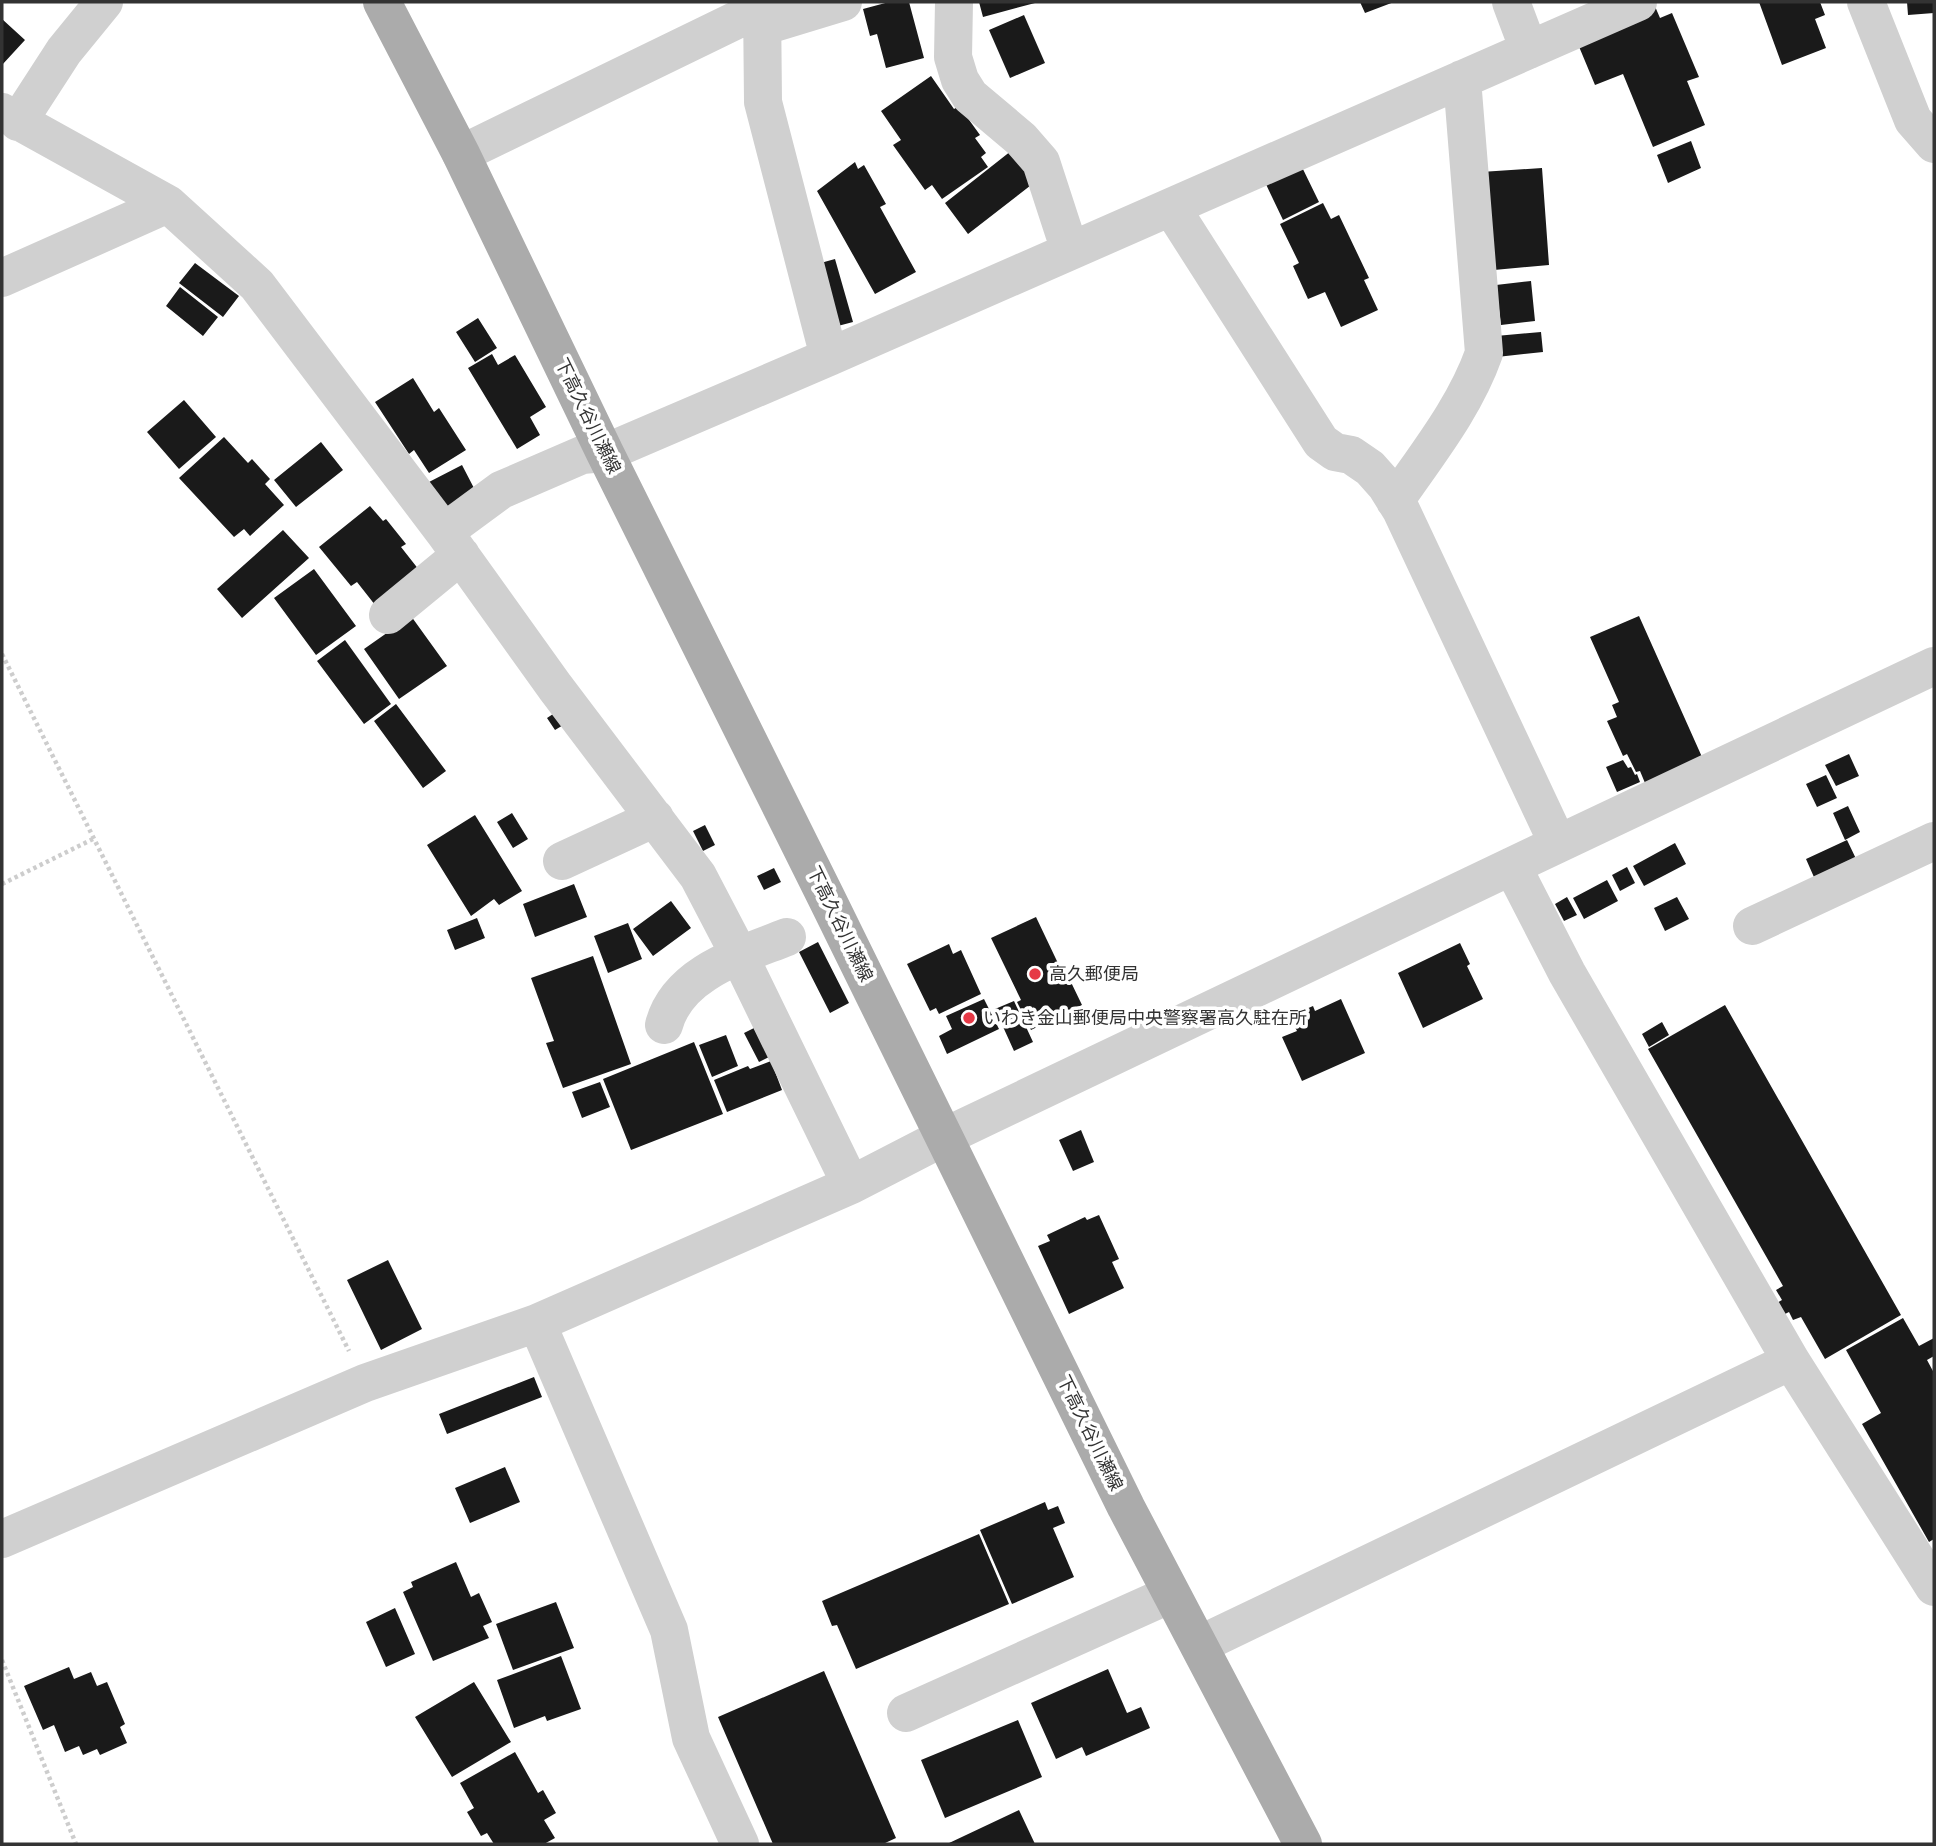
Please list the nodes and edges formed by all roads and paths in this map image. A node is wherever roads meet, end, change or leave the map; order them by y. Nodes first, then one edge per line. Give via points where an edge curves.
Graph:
1 (104, 2) edge
2 (382, 2) edge
3 (843, 2) edge
4 (954, 2) edge
5 (1511, 2) edge
6 (1638, 2) edge
7 (1866, 2) edge
8 (762, 10) edge
9 (1529, 50) junction
10 (1462, 79) junction
11 (10, 117) edge
12 (1934, 144) edge
13 (461, 154) junction
14 (168, 204) junction
15 (1171, 207) junction
16 (1070, 251) junction
17 (2, 278) edge
18 (829, 357) junction
19 (605, 453) junction
20 (1395, 500) junction
21 (453, 543) junction
22 (388, 615) dead end
23 (2, 654) edge
24 (1934, 666) edge
25 (654, 818) junction
26 (93, 839) junction
27 (1934, 841) edge
28 (1558, 844) junction
29 (562, 861) dead end
30 (1512, 866) junction
31 (2, 884) edge
32 (1752, 926) dead end
33 (787, 937) dead end
34 (740, 956) junction
35 (664, 1025) dead end
36 (944, 1137) junction
37 (851, 1185) junction
38 (537, 1323) junction
39 (1791, 1361) junction
40 (365, 1383) junction
41 (2, 1539) edge
42 (1934, 1587) edge
43 (1171, 1594) junction
44 (1199, 1645) junction
45 (2, 1661) edge
46 (906, 1713) dead end
47 (76, 1844) edge
48 (740, 1844) edge
49 (1303, 1844) edge

1 - 11 street
2 - 13 main road, 下高久谷川瀬線
3 - 8 street via 774,23
4 - 16 street via 953,57 960,80 970,96 1041,162
5 - 9 street
6 - 9 street
7 - 12 street via 1913,120
8 - 13 street
8 - 18 street via 763,102
9 - 10 street
10 - 15 street
10 - 20 street via 1485,353 1466,396
11 - 14 street
13 - 19 main road, 下高久谷川瀬線
14 - 17 street
14 - 21 street via 257,285
15 - 16 street
15 - 20 street via 1321,442 1370,468
16 - 18 street
18 - 19 street
19 - 21 street via 582,455 501,490
19 - 36 main road, 下高久谷川瀬線
20 - 28 street
21 - 22 street
21 - 25 street
23 - 26 path
24 - 28 street
25 - 29 street
25 - 34 street via 698,876
26 - 31 path
26 - 40 path
27 - 32 street
28 - 30 street
30 - 36 street
30 - 39 street via 1567,973
33 - 34 street
34 - 35 street via 712,968 681,993 668,1010
34 - 37 street
36 - 37 street
36 - 43 main road, 下高久谷川瀬線
37 - 38 street
38 - 40 street
38 - 48 street via 669,1630 691,1738
39 - 42 street
39 - 44 street
40 - 41 street
43 - 44 main road, 下高久谷川瀬線
43 - 46 street
44 - 49 main road, 下高久谷川瀬線
45 - 47 path

